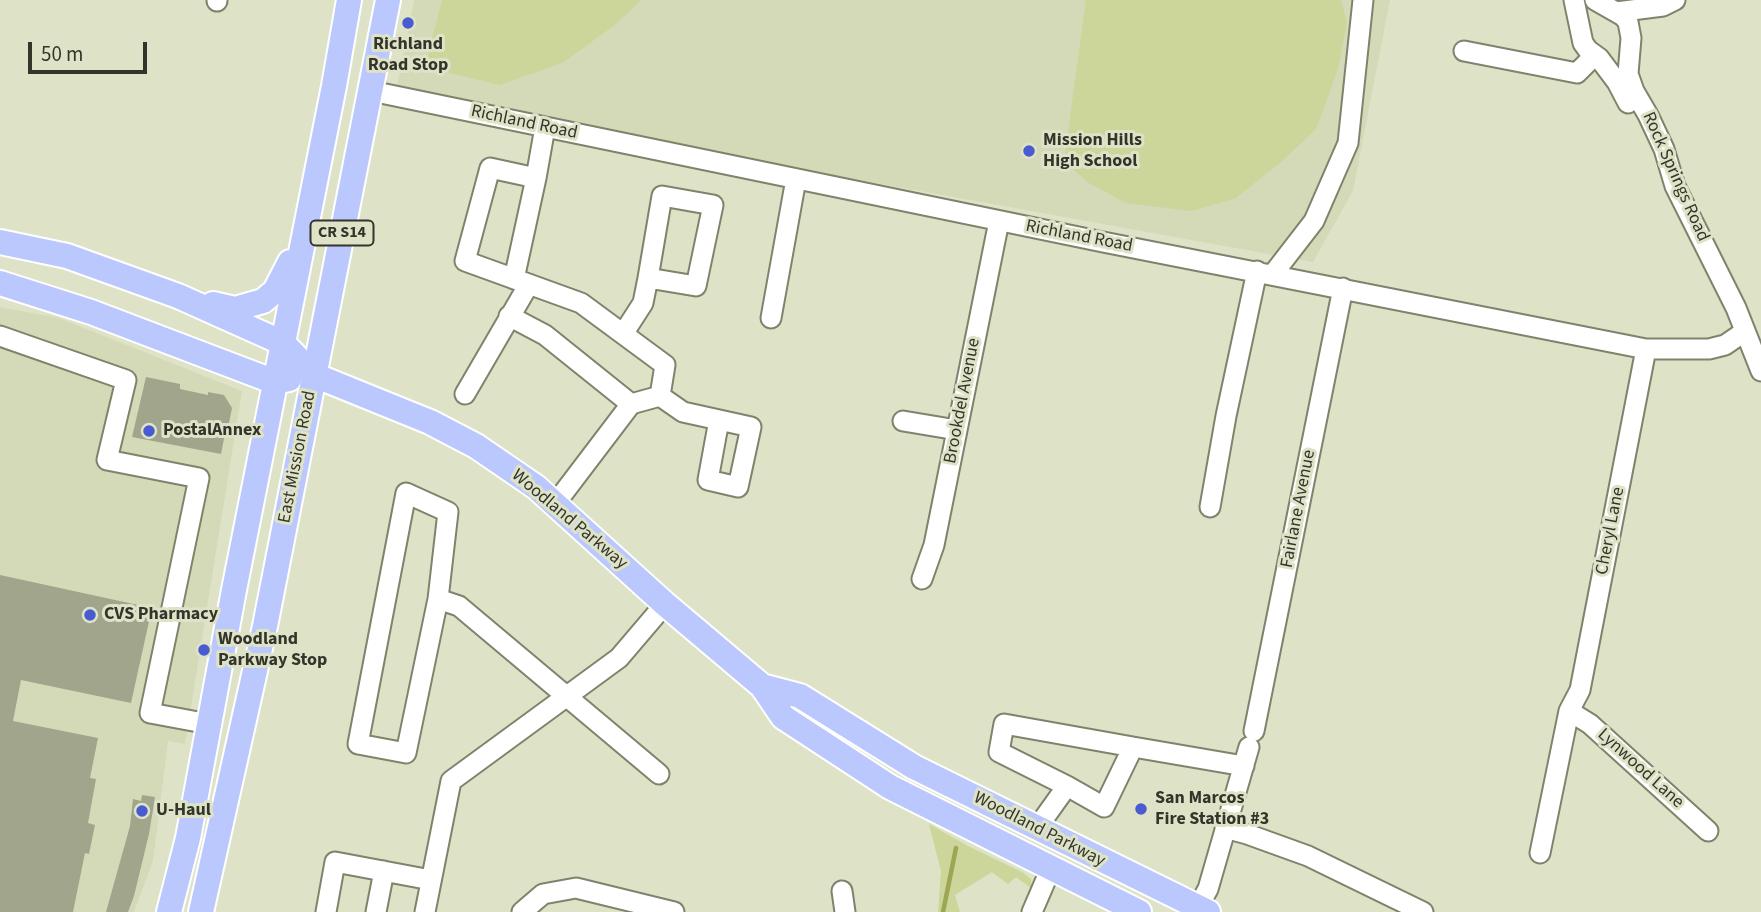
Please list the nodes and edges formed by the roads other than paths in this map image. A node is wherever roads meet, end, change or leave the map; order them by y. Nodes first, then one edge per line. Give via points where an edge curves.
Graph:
1 (349, 0) edge
2 (388, 0) edge
3 (1363, 0) edge
4 (1574, 0) edge
5 (1669, 3) edge
6 (1607, 7) edge
7 (1582, 31) junction
8 (1631, 40) junction
9 (1464, 51) dead end
10 (1596, 57) junction
11 (371, 91) junction
12 (545, 127) junction
13 (536, 178) junction
14 (796, 179) junction
15 (1675, 186) junction
16 (999, 221) junction
17 (307, 222) junction
18 (0, 242) edge
19 (1265, 273) junction
20 (648, 278) junction
21 (521, 281) junction
22 (0, 283) edge
23 (1343, 288) junction
24 (178, 296) junction
25 (509, 316) junction
26 (771, 318) dead end
27 (1744, 332) junction
28 (623, 334) junction
29 (0, 336) edge
30 (283, 342) junction
31 (1761, 347) edge
32 (1646, 349) junction
33 (1761, 371) edge
34 (314, 375) junction
35 (275, 382) junction
36 (465, 394) dead end
37 (660, 396) junction
38 (631, 404) junction
39 (719, 420) dead end
40 (903, 421) dead end
41 (957, 430) junction
42 (555, 504) junction
43 (1210, 507) dead end
44 (922, 579) dead end
45 (234, 590) junction
46 (438, 599) junction
47 (665, 604) junction
48 (762, 686) junction
49 (568, 696) junction
50 (1569, 710) junction
51 (209, 724) junction
52 (1133, 747) junction
53 (1249, 748) junction
54 (659, 774) dead end
55 (1067, 786) junction
56 (1037, 828) junction
57 (1225, 828) junction
58 (221, 829) junction
59 (1708, 831) dead end
60 (1540, 853) dead end
61 (1051, 868) junction
62 (384, 871) junction
63 (431, 880) junction
64 (842, 891) dead end
65 (1201, 910) edge
66 (169, 912) edge
67 (201, 912) edge
68 (326, 912) edge
69 (376, 912) edge
70 (425, 912) edge
71 (522, 912) edge
72 (674, 912) edge
73 (845, 912) edge
74 (1032, 912) edge
75 (1139, 912) edge
76 (1423, 912) edge

1 - 17 main road, East Mission Road / CR S14
2 - 11 main road, East Mission Road / CR S14
3 - 19 street via 1348,143 1314,221
4 - 7 street
5 - 6 street
5 - 8 street
6 - 7 street via 1587,19
6 - 8 street via 1628,22
7 - 10 street via 1583,43
8 - 10 street via 1620,55
8 - 15 street, Rock Springs Road via 1628,74 1664,149
9 - 10 street via 1577,73
10 - 15 street via 1617,82
11 - 12 street, Richland Road
11 - 34 main road, East Mission Road / CR S14
12 - 13 street
12 - 14 street, Richland Road
13 - 21 street
13 - 21 street via 490,168 465,261
14 - 16 street, Richland Road
14 - 26 street
15 - 27 street, Rock Springs Road
16 - 19 street, Richland Road
16 - 41 street, Brookdel Avenue
17 - 24 main road via 284,277 263,301 235,309
17 - 30 main road, East Mission Road / CR S14
18 - 24 main road, Woodland Parkway via 67,256
19 - 23 street, Richland Road
19 - 43 street via 1226,416
20 - 20 street via 662,196 713,205 696,286
20 - 28 street via 643,303
21 - 25 street
21 - 28 street via 580,303
22 - 35 main road via 91,312
23 - 32 street, Richland Road
23 - 53 street, Fairlane Avenue
24 - 30 main road, Woodland Parkway
25 - 36 street
25 - 38 street via 545,335
27 - 31 street, Rock Springs Road
27 - 32 street, Richland Road via 1709,349
27 - 33 street
28 - 37 street via 665,365
29 - 51 street via 126,380 107,460 199,478 150,713
30 - 34 main road, Woodland Parkway
30 - 35 main road, East Mission Road / CR S14
32 - 50 street, Cheryl Lane via 1580,690
34 - 35 main road
34 - 42 main road, Woodland Parkway via 430,422 476,446
34 - 58 main road, East Mission Road / CR S14
35 - 45 main road, East Mission Road / CR S14
37 - 38 street
37 - 39 street via 683,412
38 - 42 street
40 - 41 street
41 - 44 street, Brookdel Avenue via 934,545
42 - 47 main road, Woodland Parkway
45 - 51 main road, East Mission Road / CR S14
45 - 58 main road via 245,598 218,786
46 - 46 street via 406,753 358,744 406,494 448,512
46 - 49 street via 459,606
47 - 48 main road, Woodland Parkway
47 - 49 street via 619,658
48 - 56 main road, Woodland Parkway via 800,696 914,767
48 - 61 main road, Woodland Parkway via 783,717 890,787
49 - 54 street
49 - 63 street via 451,781
50 - 59 street, Lynwood Lane
50 - 60 street, Cheryl Lane
51 - 66 main road, East Mission Road / CR S14
52 - 53 street
52 - 55 street via 1104,807
52 - 55 street via 1004,724 999,752
53 - 57 street, Fairlane Avenue
55 - 56 street
56 - 65 main road, Woodland Parkway
57 - 65 street, Fairlane Avenue
57 - 76 street via 1308,856
58 - 67 main road, East Mission Road / CR S14
61 - 74 street
61 - 75 main road, Woodland Parkway
62 - 63 street
62 - 68 street via 335,862
62 - 69 street
63 - 70 street
64 - 73 street
71 - 72 street via 543,894 576,888

